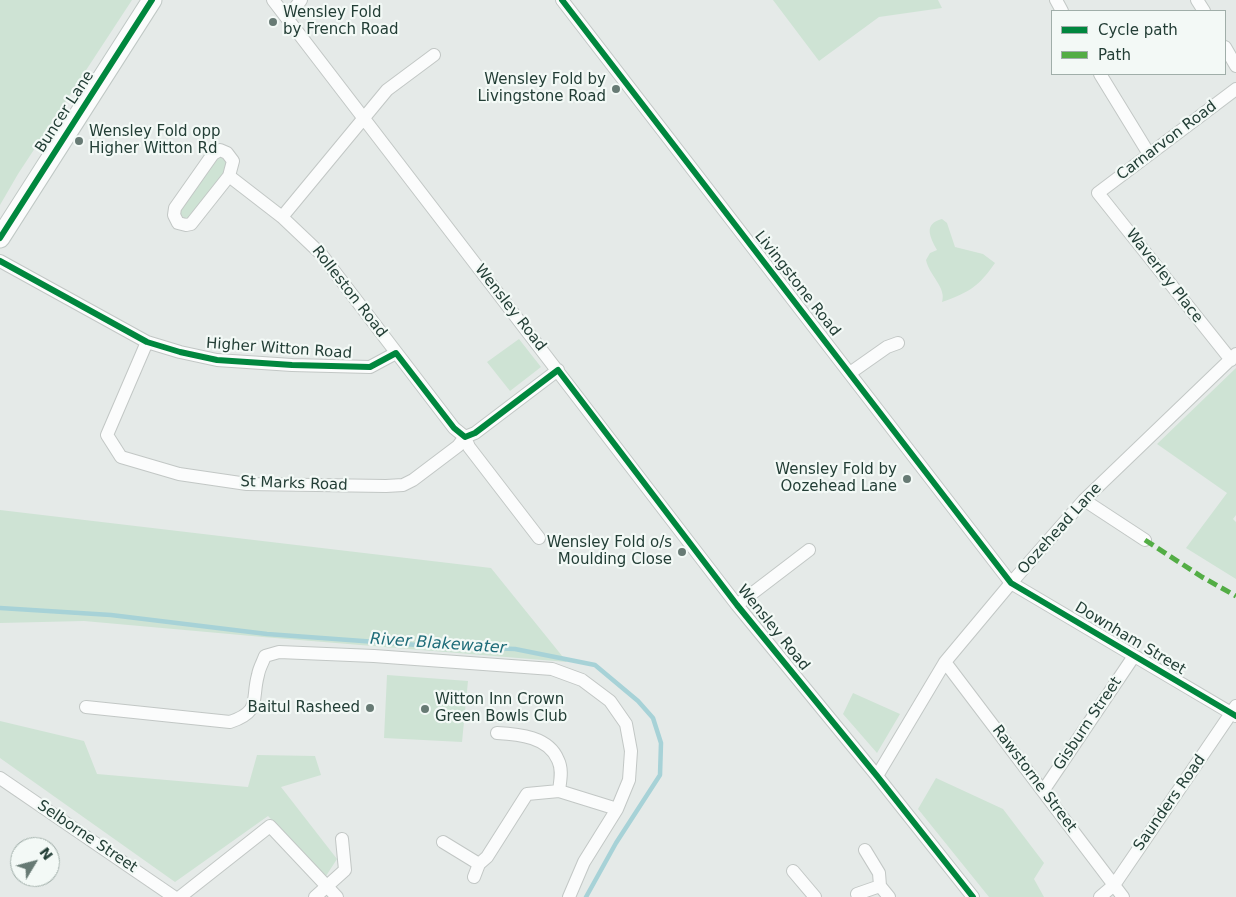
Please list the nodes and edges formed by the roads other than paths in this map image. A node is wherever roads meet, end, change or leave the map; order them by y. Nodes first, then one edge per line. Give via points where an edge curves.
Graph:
1 (152, 0) edge
2 (273, 0) edge
3 (301, 0) edge
4 (562, 0) edge
5 (287, 18) junction
6 (1226, 49) edge
7 (434, 54) dead end
8 (1236, 66) edge
9 (1101, 75) edge
10 (1236, 89) edge
11 (363, 119) junction
12 (1148, 154) junction
13 (229, 176) junction
14 (1098, 193) joint
15 (282, 217) junction
16 (0, 238) edge
17 (0, 261) edge
18 (147, 342) junction
19 (898, 343) dead end
20 (396, 353) junction
21 (1233, 357) edge
22 (558, 370) junction
23 (850, 373) junction
24 (465, 437) junction
25 (1084, 500) junction
26 (539, 538) dead end
27 (1145, 540) dead end
28 (809, 550) dead end
29 (1011, 583) junction
30 (737, 605) junction
31 (1134, 656) junction
32 (944, 662) junction
33 (86, 707) dead end
34 (1235, 712) edge
35 (497, 733) dead end
36 (877, 776) junction
37 (0, 778) edge
38 (559, 791) junction
39 (1044, 791) junction
40 (617, 809) junction
41 (342, 840) dead end
42 (443, 842) dead end
43 (865, 850) dead end
44 (478, 864) junction
45 (793, 871) dead end
46 (474, 877) dead end
47 (1114, 885) junction
48 (327, 886) junction
49 (880, 886) junction
50 (857, 894) dead end
51 (971, 896) edge
52 (174, 897) edge
53 (180, 897) edge
54 (315, 897) edge
55 (337, 897) edge
56 (569, 897) edge
57 (815, 897) edge
58 (889, 897) edge
59 (1100, 897) edge
60 (1122, 897) edge

1 - 16 main road, Buncer Lane
2 - 5 street, Wensley Road
3 - 5 street
4 - 23 street, Livingstone Road
5 - 11 street, Wensley Road
6 - 8 street
7 - 11 street via 387,90
9 - 12 street
10 - 12 street, Carnarvon Road
11 - 15 street
11 - 22 street, Wensley Road
12 - 14 street, Carnarvon Road
13 - 13 street via 191,224 175,220 175,208 217,151 228,153 233,161
13 - 15 street, Rolleston Road
14 - 21 street, Waverley Place
15 - 20 street, Rolleston Road via 321,254
17 - 18 street, Higher Witton Road
18 - 20 street, Higher Witton Road via 217,360 292,365 370,367
18 - 24 street, St Marks Road via 107,435 121,457 179,474 247,484 386,486 403,485 413,480
19 - 23 street
20 - 24 street, Rolleston Road via 454,428
21 - 25 street, Oozehead Lane
22 - 24 street, St Marks Road via 475,433
22 - 30 street, Wensley Road
23 - 29 street, Livingstone Road
24 - 26 street, Rolleston Road via 469,447
25 - 27 street
25 - 29 street, Oozehead Lane
28 - 30 street
29 - 31 street, Downham Street
29 - 32 street, Oozehead Lane
30 - 36 street, Wensley Road
31 - 34 street, Downham Street
31 - 39 street, Gisburn Street
32 - 36 street, Oozehead Lane
32 - 39 street, Rawstorne Street
33 - 40 street via 230,722 243,718 255,702 258,674 266,656 278,652 552,670 582,680 610,701 626,724 630,751 629,780
34 - 47 street, Saunders Road
35 - 38 street via 519,734 549,746 559,760
36 - 51 street, Wensley Road
37 - 52 street, Selborne Street
38 - 40 street
38 - 44 street via 527,794 487,857
39 - 47 street, Rawstorne Street
40 - 56 street via 584,862
41 - 48 street via 345,870
42 - 44 street
43 - 49 street via 880,873
44 - 46 street
45 - 57 street
47 - 59 street, Saunders Road
47 - 60 street, Rawstorne Street
48 - 53 street via 270,826
48 - 54 street
48 - 55 street
49 - 50 street
49 - 58 street

